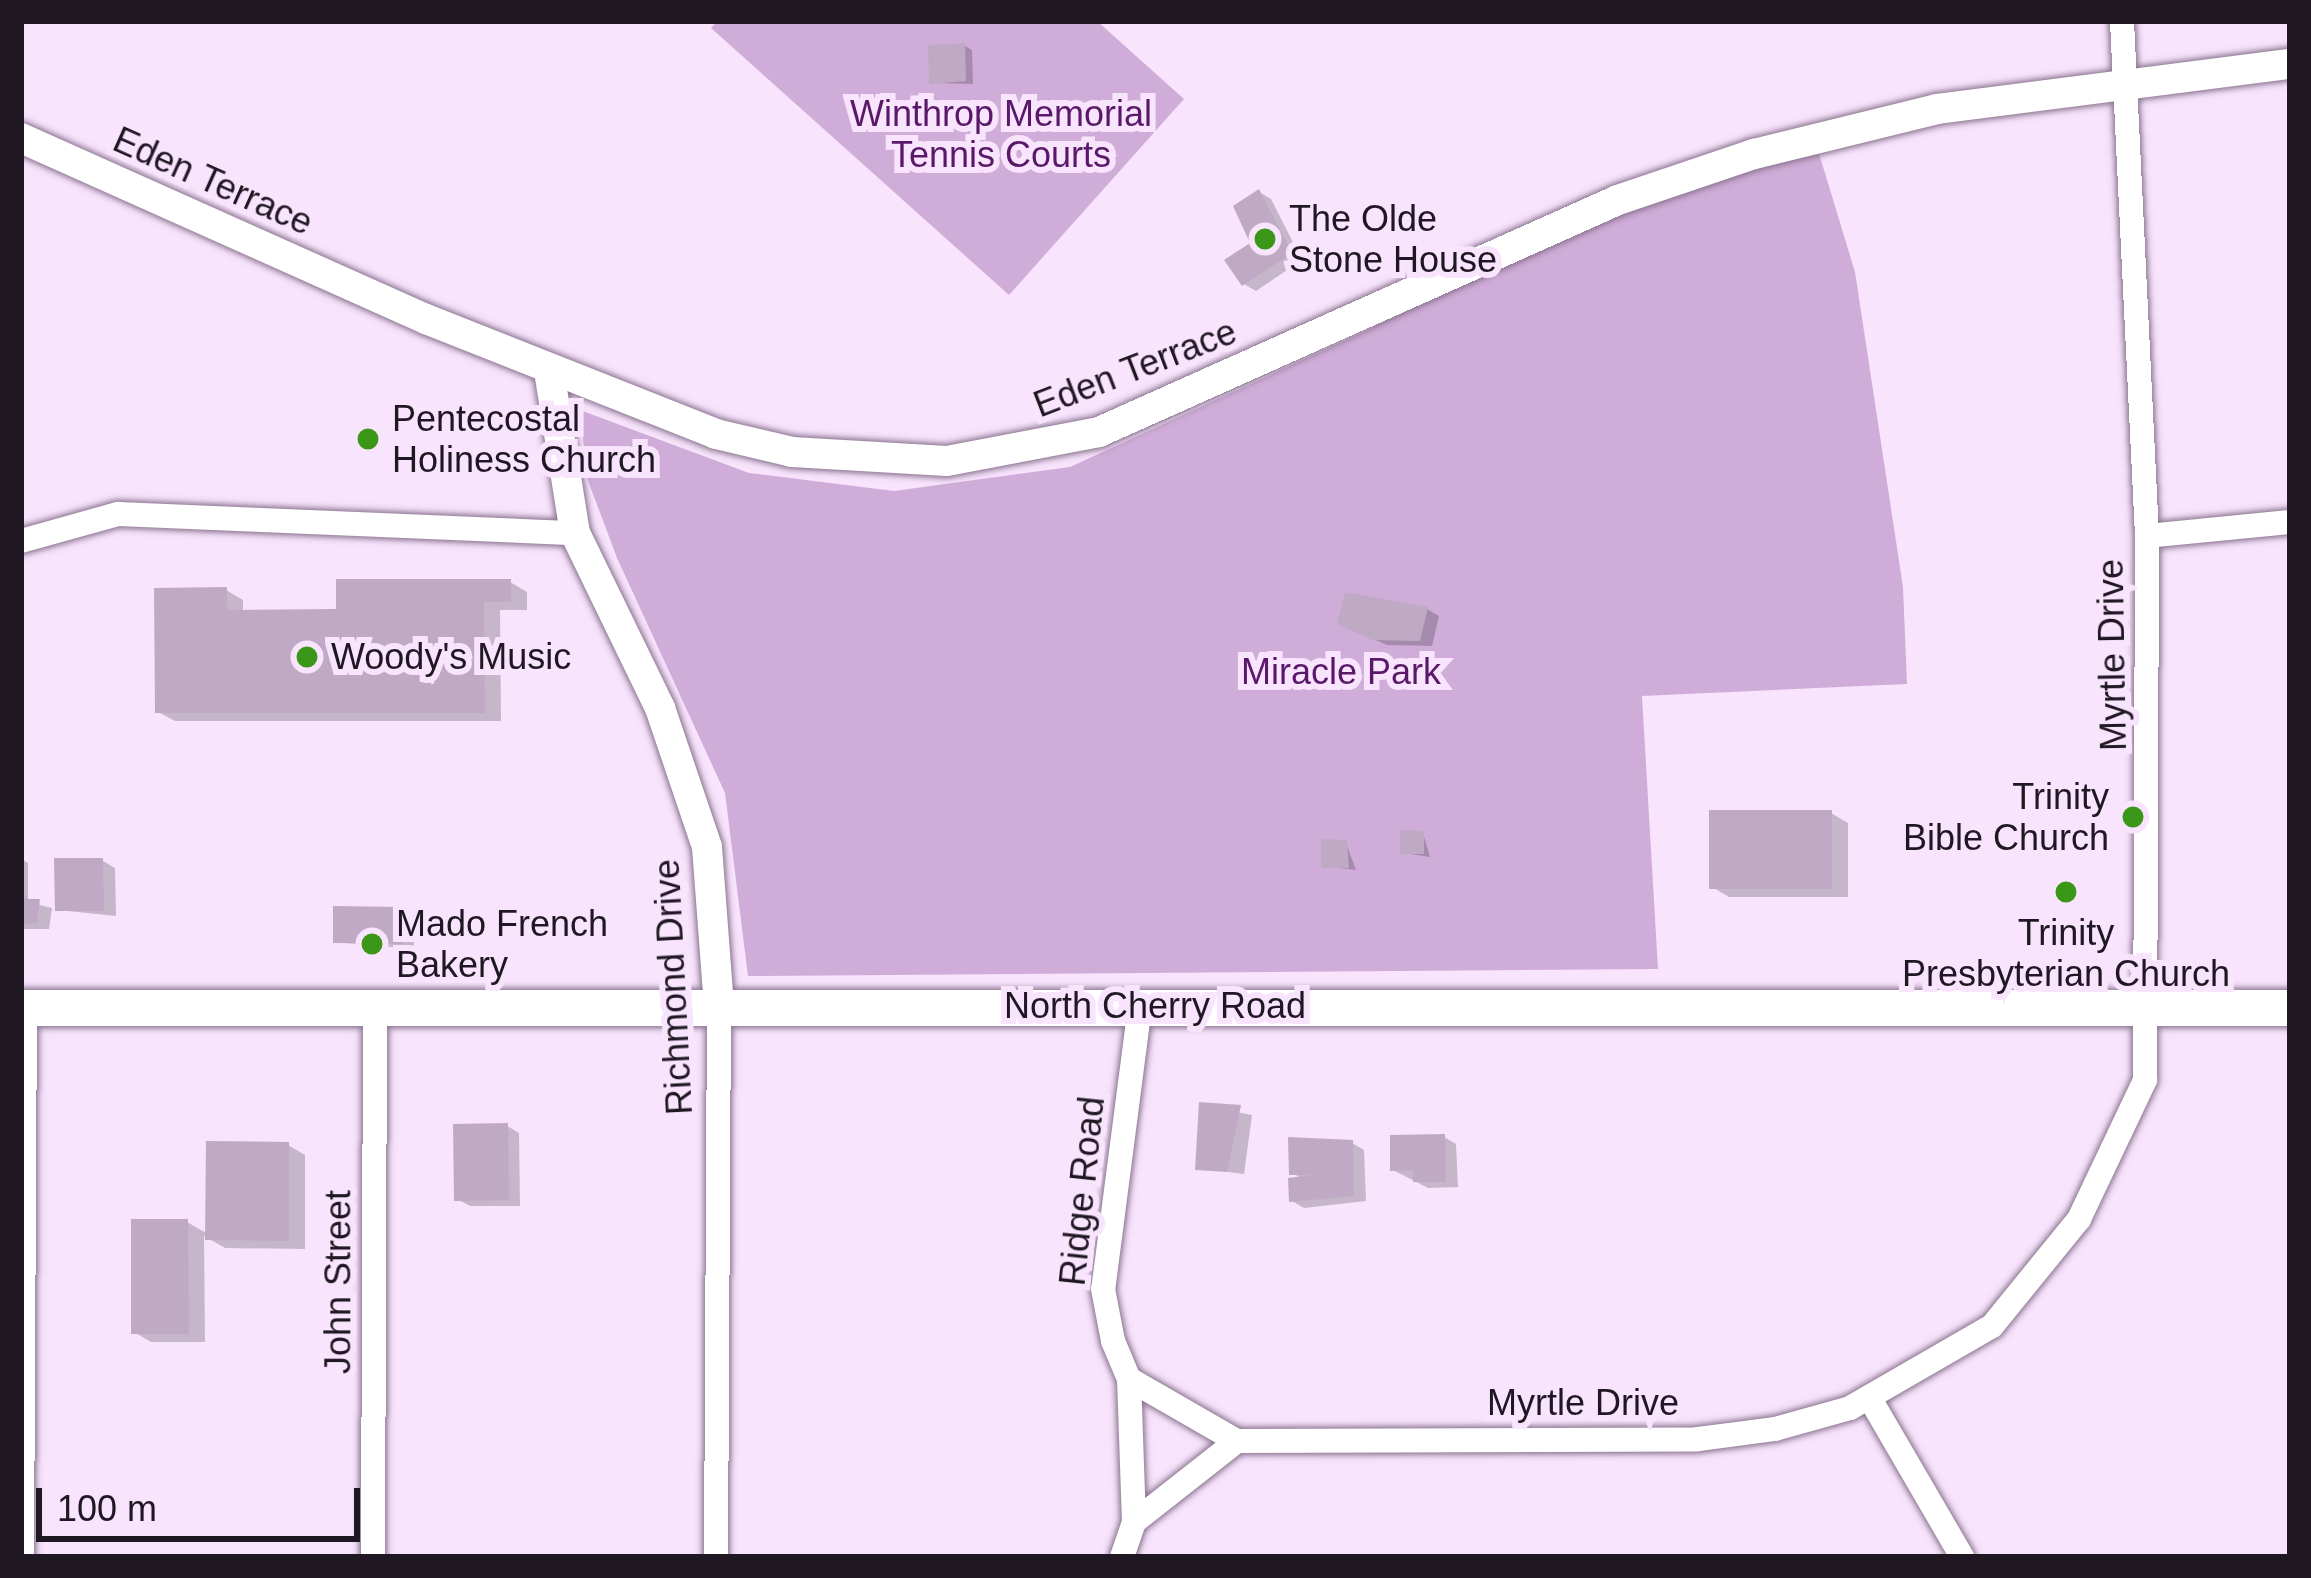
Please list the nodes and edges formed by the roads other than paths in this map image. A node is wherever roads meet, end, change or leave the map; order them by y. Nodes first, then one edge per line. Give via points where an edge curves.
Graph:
1 (2122, 21) edge
2 (2290, 64) edge
3 (2130, 86) junction
4 (21, 138) edge
5 (549, 371) junction
6 (2290, 522) edge
7 (575, 533) junction
8 (2147, 536) junction
9 (21, 541) edge
10 (375, 1006) junction
11 (719, 1006) junction
12 (1140, 1006) junction
13 (2151, 1007) junction
14 (23, 1008) edge
15 (2290, 1008) edge
16 (1129, 1379) junction
17 (1869, 1397) junction
18 (1237, 1441) junction
19 (1135, 1522) junction
20 (22, 1557) edge
21 (373, 1557) edge
22 (716, 1557) edge
23 (1122, 1557) edge
24 (1963, 1557) edge

1 - 3 street, Myrtle Drive
2 - 3 street, Eden Terrace
3 - 5 street, Eden Terrace via 1937,109 1754,154 1618,200 1171,404 1024,451 869,461 792,452 716,434
3 - 8 street, Myrtle Drive
4 - 5 street, Eden Terrace
5 - 7 street, Richmond Drive
6 - 8 street
7 - 9 street via 118,514
7 - 11 street, Richmond Drive via 655,696 707,847
8 - 13 street, Myrtle Drive
10 - 11 main road, North Cherry Road
10 - 14 main road, North Cherry Road
10 - 21 street, John Street
11 - 12 main road, North Cherry Road
11 - 22 street, Richmond Drive
12 - 13 main road, North Cherry Road
12 - 16 street, Ridge Road via 1102,1289
13 - 15 main road, North Cherry Road
13 - 17 street, Myrtle Drive via 2145,1080 2079,1219 2039,1275 1992,1326
14 - 20 street
16 - 18 street
16 - 19 street, Ridge Road
17 - 18 street, Myrtle Drive via 1775,1429 1698,1439
17 - 24 street
18 - 19 street
19 - 23 street, Ridge Road

